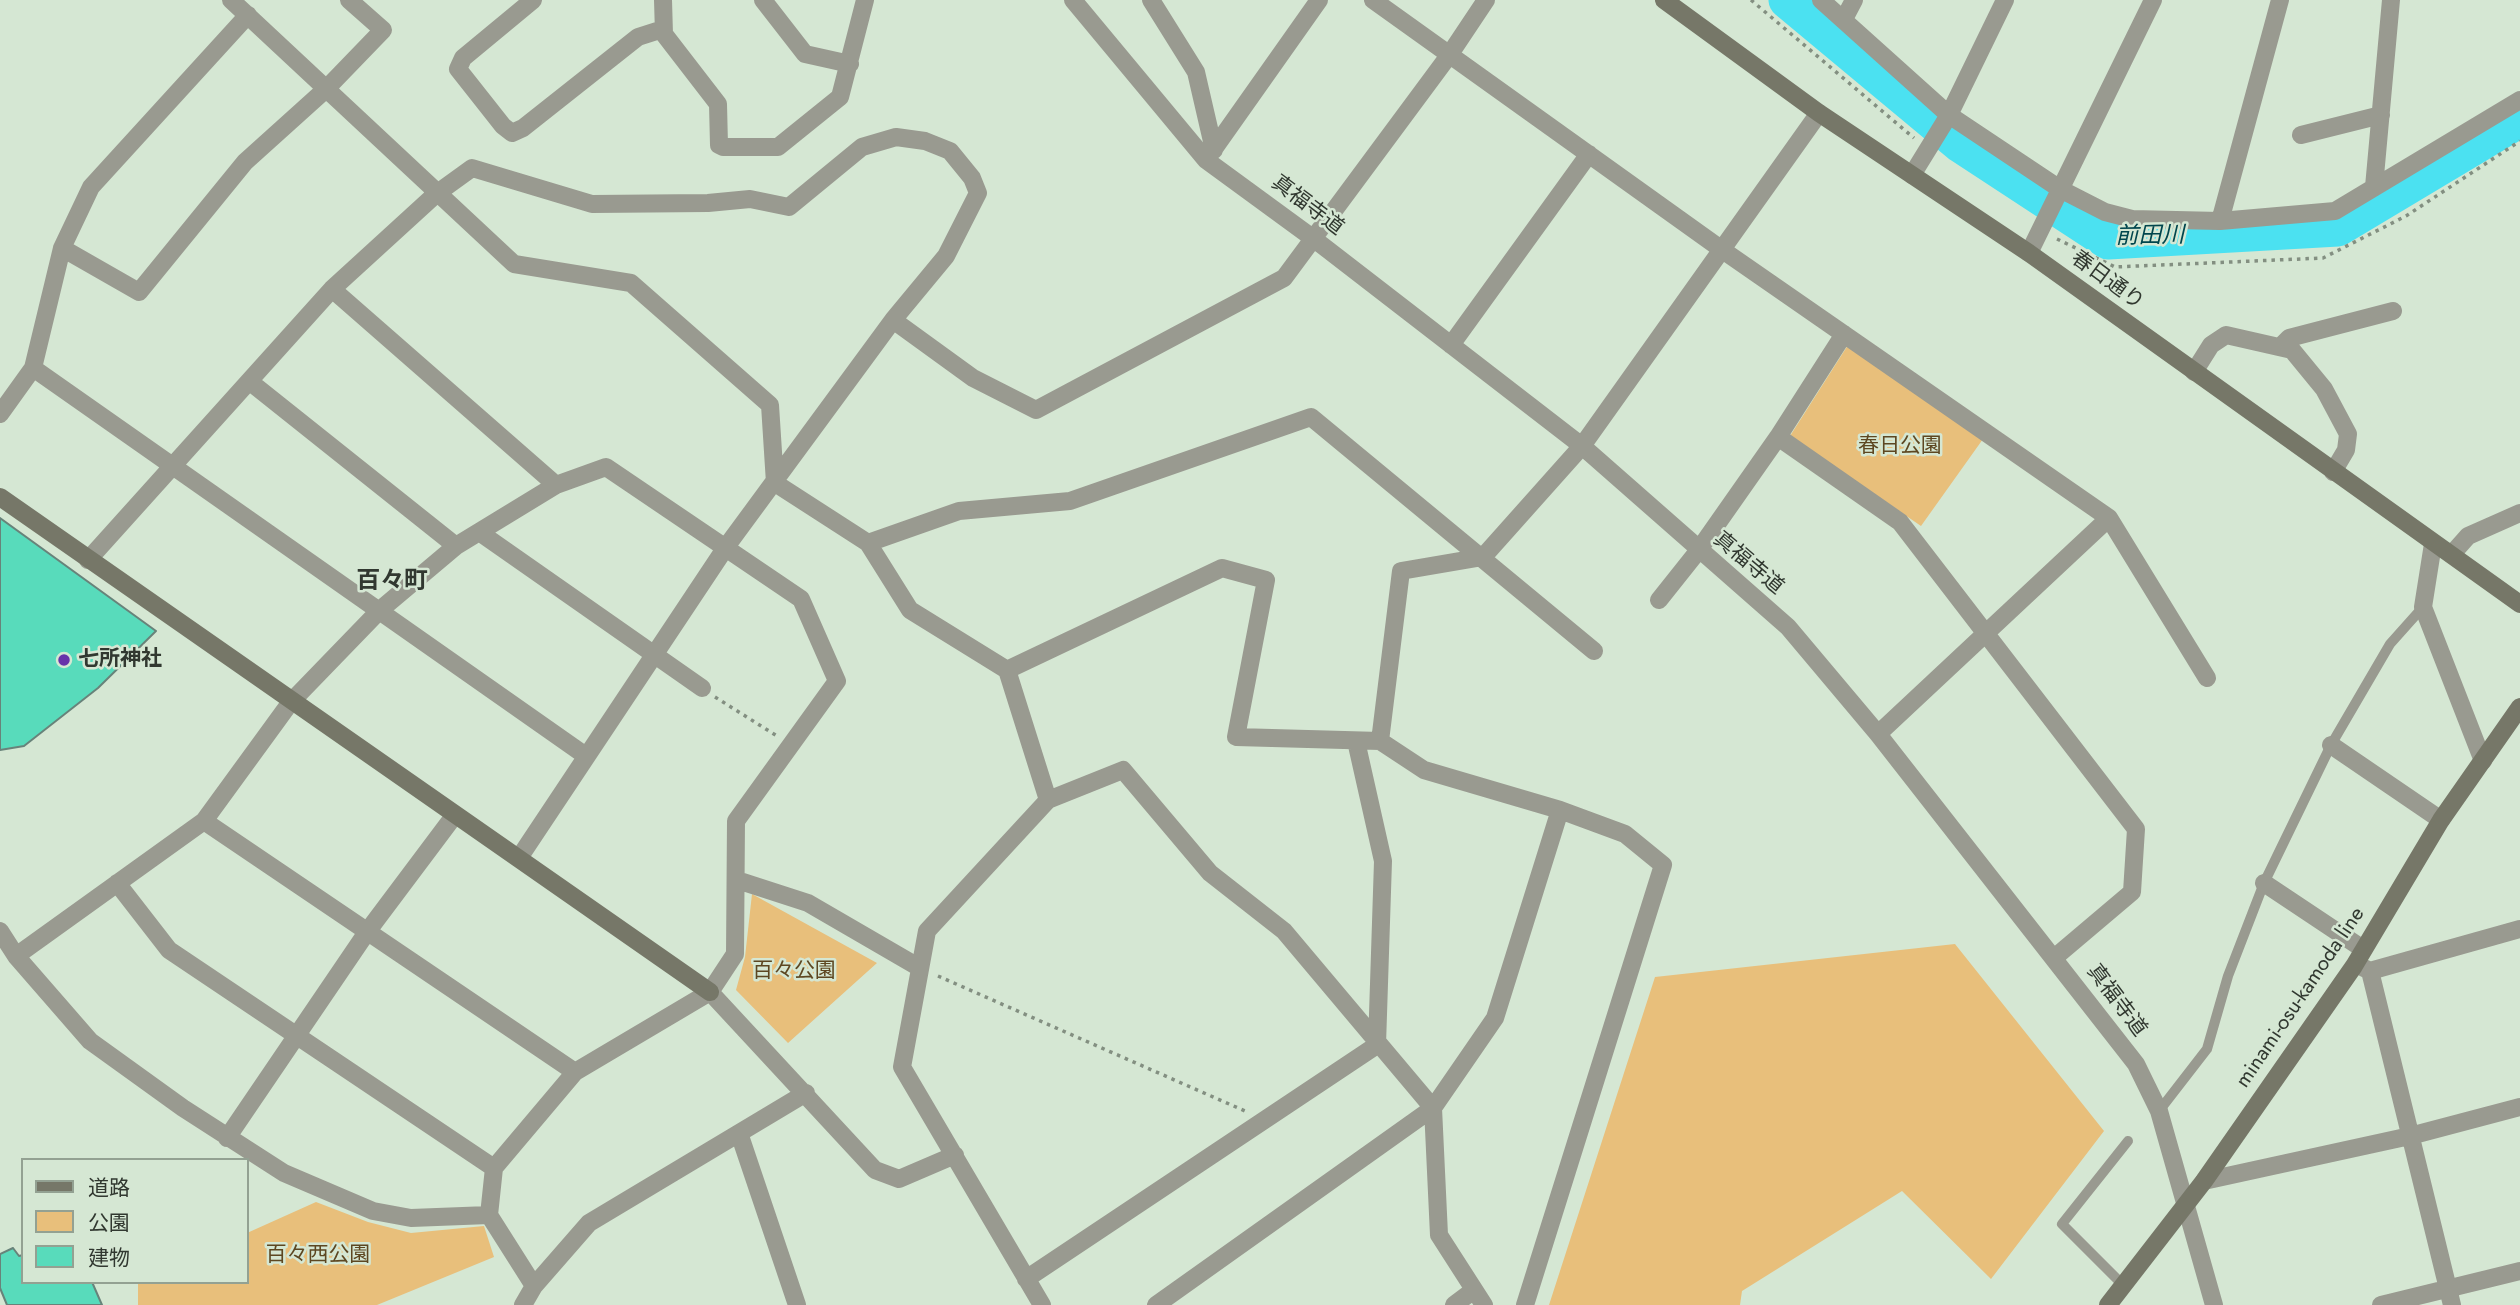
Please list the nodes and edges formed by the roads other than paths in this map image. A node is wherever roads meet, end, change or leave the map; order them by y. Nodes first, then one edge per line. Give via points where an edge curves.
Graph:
1 (231, 0) edge
2 (350, 0) edge
3 (533, 0) edge
4 (663, 0) edge
5 (764, 0) edge
6 (865, 0) edge
7 (1073, 0) edge
8 (1151, 0) edge
9 (1319, 0) edge
10 (1373, 0) edge
11 (1486, 0) edge
12 (1664, 0) edge
13 (1821, 0) edge
14 (1854, 0) edge
15 (2006, 0) edge
16 (2153, 0) edge
17 (2280, 0) edge
18 (2391, 0) edge
19 (248, 15) junction
20 (1844, 19) junction
21 (663, 29) junction
22 (1450, 54) junction
23 (850, 64) junction
24 (326, 89) junction
25 (2520, 100) edge
26 (1819, 113) junction
27 (1949, 115) junction
28 (2381, 115) junction
29 (2301, 135) dead end
30 (1588, 154) junction
31 (1210, 155) junction
32 (1912, 175) junction
33 (2374, 187) junction
34 (2060, 189) junction
35 (436, 194) junction
36 (2220, 221) junction
37 (1314, 239) junction
38 (62, 247) junction
39 (1721, 249) junction
40 (2029, 253) junction
41 (332, 289) junction
42 (2393, 311) dead end
43 (893, 320) junction
44 (1844, 334) junction
45 (1451, 345) junction
46 (2280, 347) junction
47 (33, 369) junction
48 (2194, 372) junction
49 (249, 381) junction
50 (0, 414) edge
51 (1778, 437) junction
52 (1582, 446) junction
53 (172, 463) junction
54 (2333, 472) junction
55 (775, 483) junction
56 (556, 485) junction
57 (0, 498) edge
58 (2520, 513) edge
59 (2109, 518) junction
60 (479, 532) junction
61 (867, 543) junction
62 (2433, 544) junction
63 (456, 546) junction
64 (726, 547) junction
65 (1698, 551) junction
66 (2452, 554) junction
67 (1482, 557) junction
68 (88, 560) junction
69 (1659, 600) dead end
70 (2520, 604) edge
71 (2423, 607) junction
72 (380, 610) junction
73 (1984, 634) junction
74 (1594, 650) dead end
75 (653, 656) junction
76 (1007, 670) junction
77 (2207, 678) dead end
78 (702, 688) road end
79 (290, 702) junction
80 (2520, 707) edge
81 (1878, 734) junction
82 (1356, 741) junction
83 (1380, 741) junction
84 (2331, 745) junction
85 (586, 756) junction
86 (2483, 761) junction
87 (1048, 800) junction
88 (1560, 810) junction
89 (454, 816) junction
90 (2441, 820) junction
91 (204, 821) junction
92 (519, 858) junction
93 (737, 880) junction
94 (117, 883) junction
95 (2264, 883) junction
96 (2520, 929) edge
97 (0, 931) edge
98 (367, 932) junction
99 (16, 956) junction
100 (2054, 958) junction
101 (2363, 962) junction
102 (920, 968) junction
103 (710, 992) junction
104 (297, 1036) junction
105 (1377, 1045) junction
106 (575, 1072) junction
107 (806, 1093) junction
108 (2520, 1107) edge
109 (1433, 1108) junction
110 (2159, 1111) junction
111 (740, 1133) junction
112 (2410, 1136) junction
113 (227, 1138) junction
114 (2128, 1142) dead end
115 (955, 1155) junction
116 (494, 1168) junction
117 (2204, 1181) junction
118 (2186, 1201) junction
119 (489, 1215) junction
120 (2520, 1271) edge
121 (1026, 1279) junction
122 (2123, 1285) junction
123 (534, 1286) junction
124 (1474, 1290) junction
125 (2450, 1297) edge
126 (523, 1305) edge
127 (797, 1305) edge
128 (1042, 1305) edge
129 (1156, 1305) edge
130 (1454, 1305) edge
131 (1484, 1305) edge
132 (1525, 1305) edge
133 (2108, 1305) edge
134 (2214, 1305) edge
135 (2381, 1305) edge

1 - 19 street
2 - 24 street via 383,30
3 - 21 street via 463,58 458,69 512,133 638,37
4 - 21 street
5 - 23 street via 805,54
6 - 23 street
7 - 31 street, 真福寺道
8 - 31 street via 1196,72
9 - 31 street
10 - 22 street
11 - 22 street
12 - 26 street, 春日通り
13 - 20 street
14 - 20 street
15 - 27 street
16 - 34 street
17 - 36 street
18 - 28 street
19 - 24 street
19 - 38 street via 91,187
20 - 27 street
21 - 23 street via 718,104 719,145 723,147 778,147 840,97
22 - 30 street
22 - 37 street
24 - 35 street
24 - 38 street via 245,162 139,292
25 - 33 street
26 - 32 street, 春日通り
26 - 39 street
27 - 32 street
27 - 34 street
28 - 29 street
28 - 33 street
30 - 39 street
30 - 45 street
31 - 37 street, 真福寺道
32 - 40 street, 春日通り
33 - 36 street via 2335,211
34 - 36 street via 2105,212 2132,219
34 - 40 street
35 - 41 street
35 - 43 street via 472,168 592,204 750,199 789,207 862,147 895,137 926,141 950,151 978,193 946,256
35 - 55 street via 514,264 631,283 770,405
37 - 43 street via 1284,278 1036,410 973,378
37 - 45 street, 真福寺道
38 - 47 street
39 - 44 street
39 - 52 street
40 - 48 street, 春日通り
41 - 49 street
41 - 56 street
42 - 46 street via 2290,338
43 - 55 street
44 - 51 street
44 - 59 street
45 - 52 street, 真福寺道
46 - 48 street via 2226,334 2211,345
46 - 54 street via 2292,350 2324,389 2348,434 2346,450
47 - 50 street
47 - 53 street
48 - 54 street, 春日通り
49 - 53 street
49 - 63 street
51 - 65 street
51 - 73 street via 1900,522
52 - 65 street, 真福寺道
52 - 67 street
53 - 68 street
53 - 72 street
54 - 62 street, 春日通り
55 - 61 street
55 - 64 street
56 - 60 street
56 - 64 street via 606,467
57 - 68 street
58 - 66 street via 2468,536
59 - 73 street
59 - 77 street
60 - 63 street
60 - 75 street
61 - 67 street via 960,511 1070,501 1311,417
61 - 76 street via 909,610
62 - 66 street, 春日通り
62 - 71 street
63 - 72 street
64 - 75 street
64 - 93 street via 801,599 837,681 736,821
65 - 69 street
65 - 81 street, 真福寺道 via 1788,627
66 - 70 street, 春日通り
67 - 74 street
67 - 83 street via 1401,571
68 - 79 street
71 - 84 lane via 2390,644
71 - 86 street
72 - 79 street
72 - 85 street
73 - 81 street
73 - 100 street via 2136,830 2132,892
75 - 78 street
75 - 85 street
76 - 82 street via 1222,568 1266,580 1236,737
76 - 87 street
79 - 89 street
79 - 91 street
80 - 86 street, minami-osu-kamoda line
81 - 100 street, 真福寺道
82 - 83 street
82 - 105 street via 1383,861
83 - 88 street via 1424,770
84 - 90 street
84 - 95 lane
85 - 92 street
86 - 90 street, minami-osu-kamoda line
87 - 102 street via 926,931
87 - 105 street via 1123,770 1210,873 1284,931
88 - 109 street via 1496,1018
88 - 132 street via 1625,834 1664,864
89 - 92 street
89 - 98 street
90 - 101 street, minami-osu-kamoda line
91 - 94 street
91 - 98 street
92 - 103 street
93 - 102 street via 808,904
93 - 103 street via 735,954
94 - 99 street
94 - 104 street via 169,950
95 - 101 street
95 - 110 lane via 2228,976 2207,1049
96 - 101 street
97 - 99 street
98 - 104 street
98 - 106 street
99 - 113 street via 90,1041
100 - 110 street, 真福寺道 via 2136,1065
101 - 112 street
101 - 117 street, minami-osu-kamoda line
102 - 115 street via 902,1067
103 - 106 street
103 - 107 street
104 - 113 street
104 - 116 street
105 - 109 street
105 - 121 street
106 - 116 street
107 - 111 street
107 - 115 street via 875,1170 899,1179
108 - 112 street
109 - 124 street via 1439,1235
109 - 129 street
110 - 118 street, 真福寺道
111 - 123 street via 589,1223
111 - 127 street
112 - 117 street
112 - 125 street
113 - 119 street via 284,1173 373,1211 411,1217
114 - 122 lane via 2062,1224
115 - 121 street
116 - 119 street
117 - 118 street, minami-osu-kamoda line
118 - 122 street, minami-osu-kamoda line
118 - 134 street, 真福寺道
119 - 123 street
120 - 125 street
121 - 128 street
122 - 133 street, minami-osu-kamoda line
123 - 126 street
124 - 130 street
124 - 131 street
125 - 135 street

